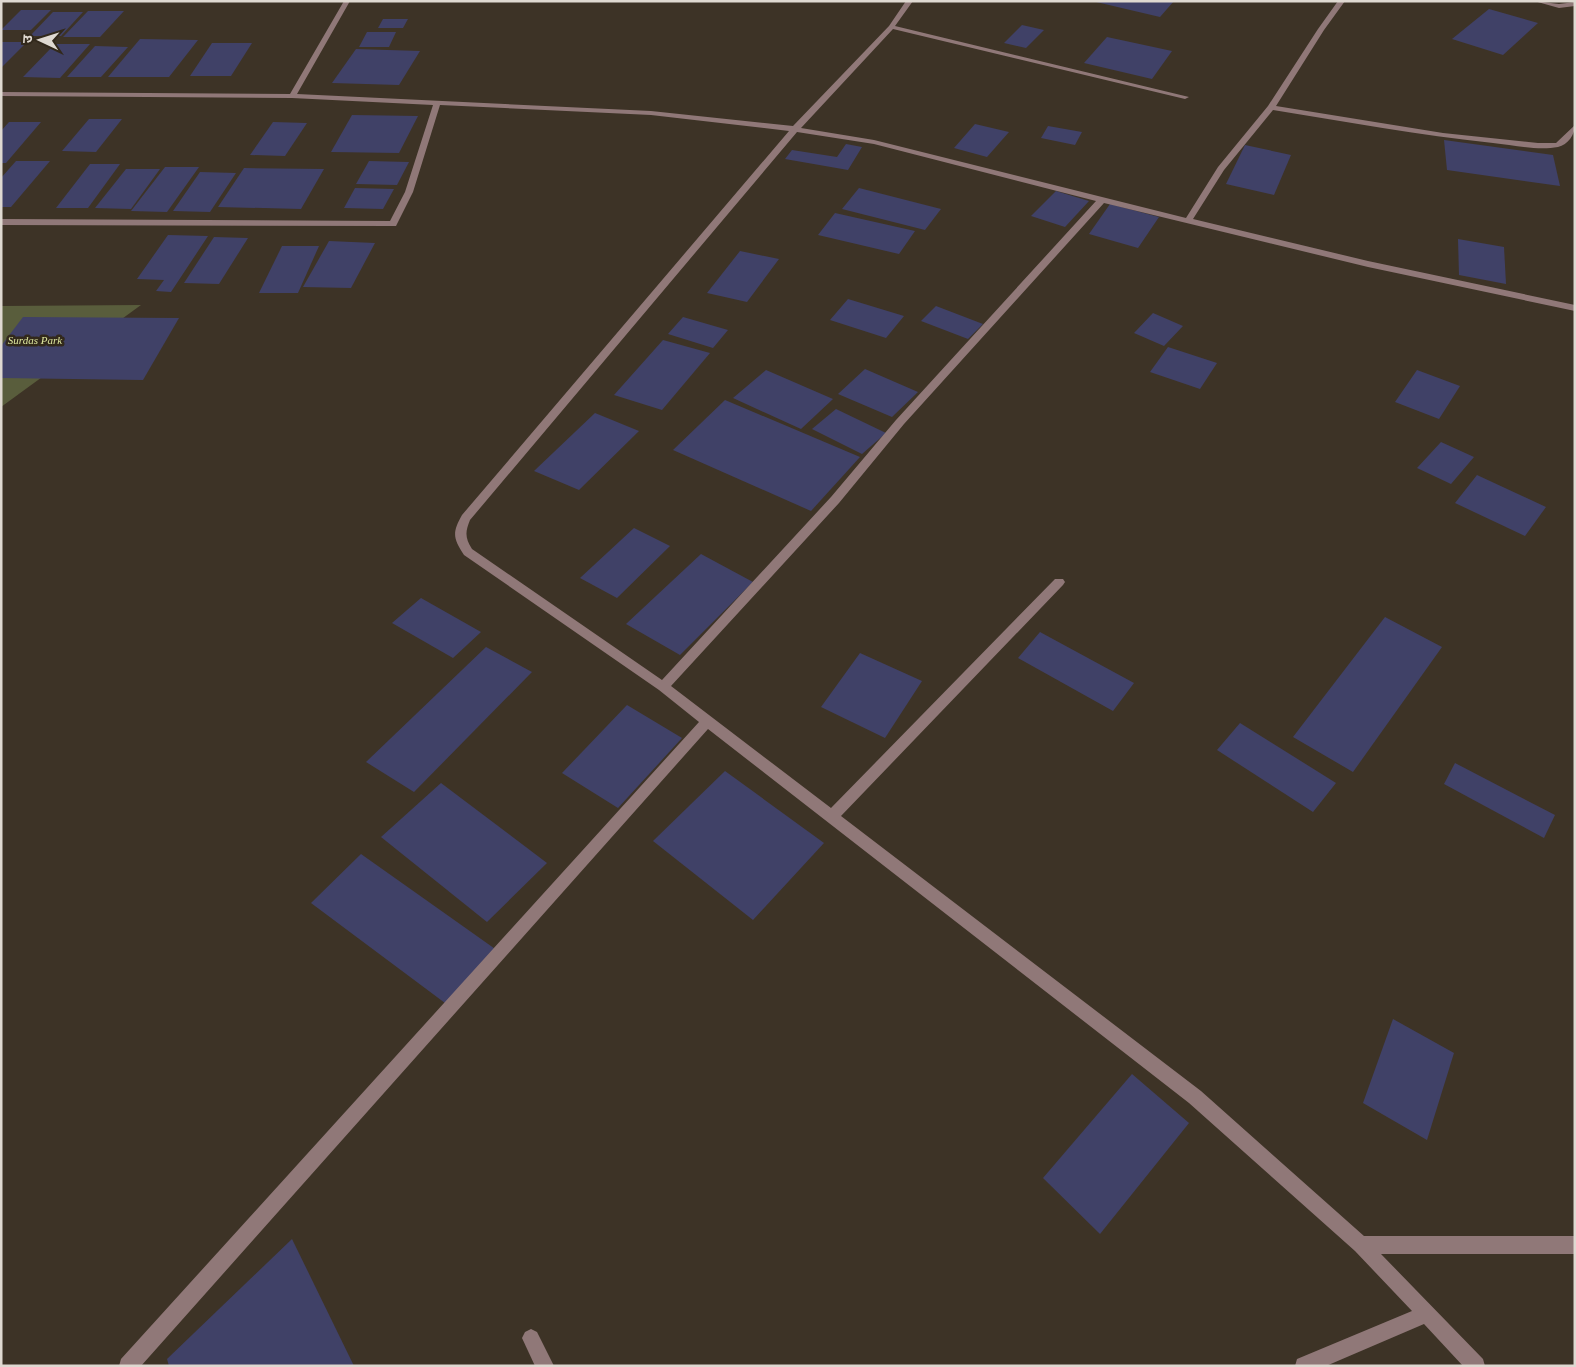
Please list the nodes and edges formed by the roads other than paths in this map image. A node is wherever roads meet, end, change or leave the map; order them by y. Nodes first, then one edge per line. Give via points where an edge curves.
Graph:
1 (348, 1) edge
2 (910, 1) edge
3 (1342, 1) edge
4 (1537, 1) edge
5 (1575, 4) edge
6 (891, 27) junction
7 (1, 94) edge
8 (292, 96) junction
9 (1185, 97) dead end
10 (438, 102) junction
11 (1271, 106) junction
12 (1575, 127) edge
13 (795, 129) junction
14 (1102, 200) junction
15 (1188, 221) junction
16 (1, 222) edge
17 (1575, 308) edge
18 (1059, 582) dead end
19 (663, 687) junction
20 (707, 722) junction
21 (832, 816) junction
22 (1361, 1245) junction
23 (1575, 1245) edge
24 (1427, 1314) junction
25 (531, 1338) dead end
26 (128, 1366) edge
27 (545, 1366) edge
28 (1304, 1366) edge
29 (1476, 1366) edge

1 - 8 street
2 - 6 street
3 - 11 street
4 - 5 street via 1559,6
6 - 9 street
6 - 13 street
7 - 8 street
8 - 10 street
10 - 13 street via 652,112
10 - 16 street via 409,192 393,224
11 - 12 street via 1443,136 1538,145 1557,145
11 - 15 street via 1221,169
13 - 14 street via 908,150
13 - 19 street via 459,529 460,540 468,552
14 - 15 street
14 - 19 street via 900,422 835,500
15 - 17 street
18 - 21 street
19 - 20 street
20 - 21 street
20 - 26 street
21 - 22 street via 1194,1097
22 - 23 street
22 - 24 street
24 - 28 street
24 - 29 street
25 - 27 street

